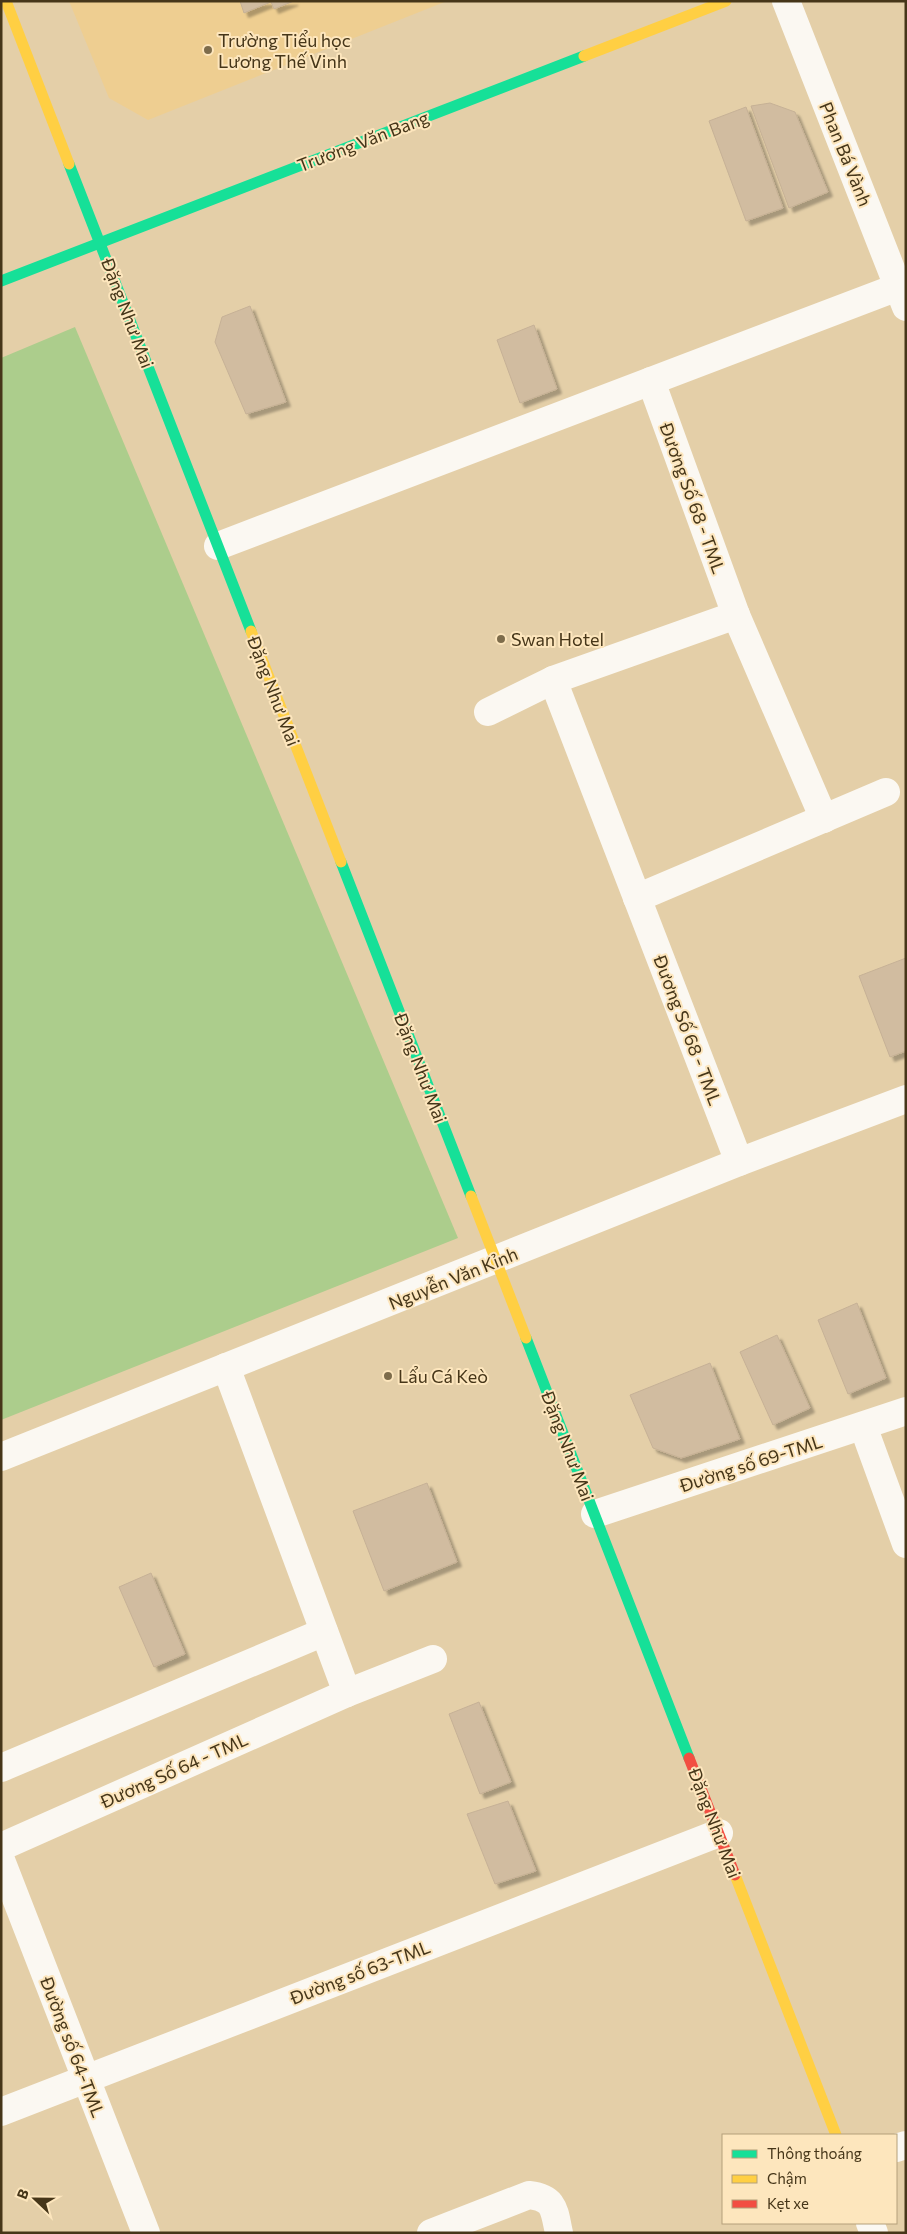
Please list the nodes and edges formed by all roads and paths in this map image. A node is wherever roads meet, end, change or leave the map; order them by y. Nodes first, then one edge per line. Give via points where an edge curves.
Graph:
1 (6, 1) edge
2 (726, 1) edge
3 (786, 1) edge
4 (100, 242) junction
5 (1, 280) edge
6 (902, 297) edge
7 (651, 381) junction
8 (218, 546) junction
9 (736, 615) junction
10 (553, 680) junction
11 (488, 712) dead end
12 (886, 792) dead end
13 (824, 819) junction
14 (638, 898) junction
15 (906, 1098) edge
16 (739, 1162) junction
17 (496, 1261) junction
18 (226, 1367) junction
19 (906, 1411) edge
20 (864, 1426) junction
21 (1, 1457) edge
22 (595, 1514) junction
23 (906, 1544) edge
24 (324, 1632) junction
25 (433, 1659) dead end
26 (347, 1693) junction
27 (1, 1768) edge
28 (719, 1833) junction
29 (1, 1848) edge
30 (1, 1860) edge
31 (85, 2080) junction
32 (1, 2112) edge
33 (836, 2134) edge
34 (146, 2233) edge
35 (431, 2233) edge
36 (559, 2233) edge

1 - 4 street, Đặng Như Mai
2 - 4 street, Trương Văn Bang
3 - 6 street, Phan Bá Vành
4 - 5 street, Trương Văn Bang
4 - 8 street, Đặng Như Mai
6 - 7 street
7 - 8 street
7 - 9 street, Đương Số 68 - TML
8 - 17 street, Đặng Như Mai
9 - 10 street
9 - 13 street, Đương Số 68 - TML
10 - 11 street
10 - 14 street, Đương Số 68 - TML
12 - 13 street
13 - 14 street
14 - 16 street, Đương Số 68 - TML
15 - 16 street, Nguyễn Văn Kỉnh
16 - 17 street, Nguyễn Văn Kỉnh
17 - 18 street, Nguyễn Văn Kỉnh
17 - 22 street, Đặng Như Mai
18 - 21 street, Nguyễn Văn Kỉnh
18 - 24 street
19 - 20 street, Đường số 69-TML
20 - 22 street, Đường số 69-TML
20 - 23 street
22 - 28 street, Đặng Như Mai
24 - 26 street
24 - 27 street
25 - 26 street, Đương Số 64 - TML
26 - 29 street, Đương Số 64 - TML
28 - 31 street, Đường số 63-TML
28 - 33 street, Đặng Như Mai
30 - 31 street, Đường số 64-TML
31 - 32 street, Đường số 63-TML
31 - 34 street, Đường số 64-TML
35 - 36 street via 529,2195 541,2197 553,2206

